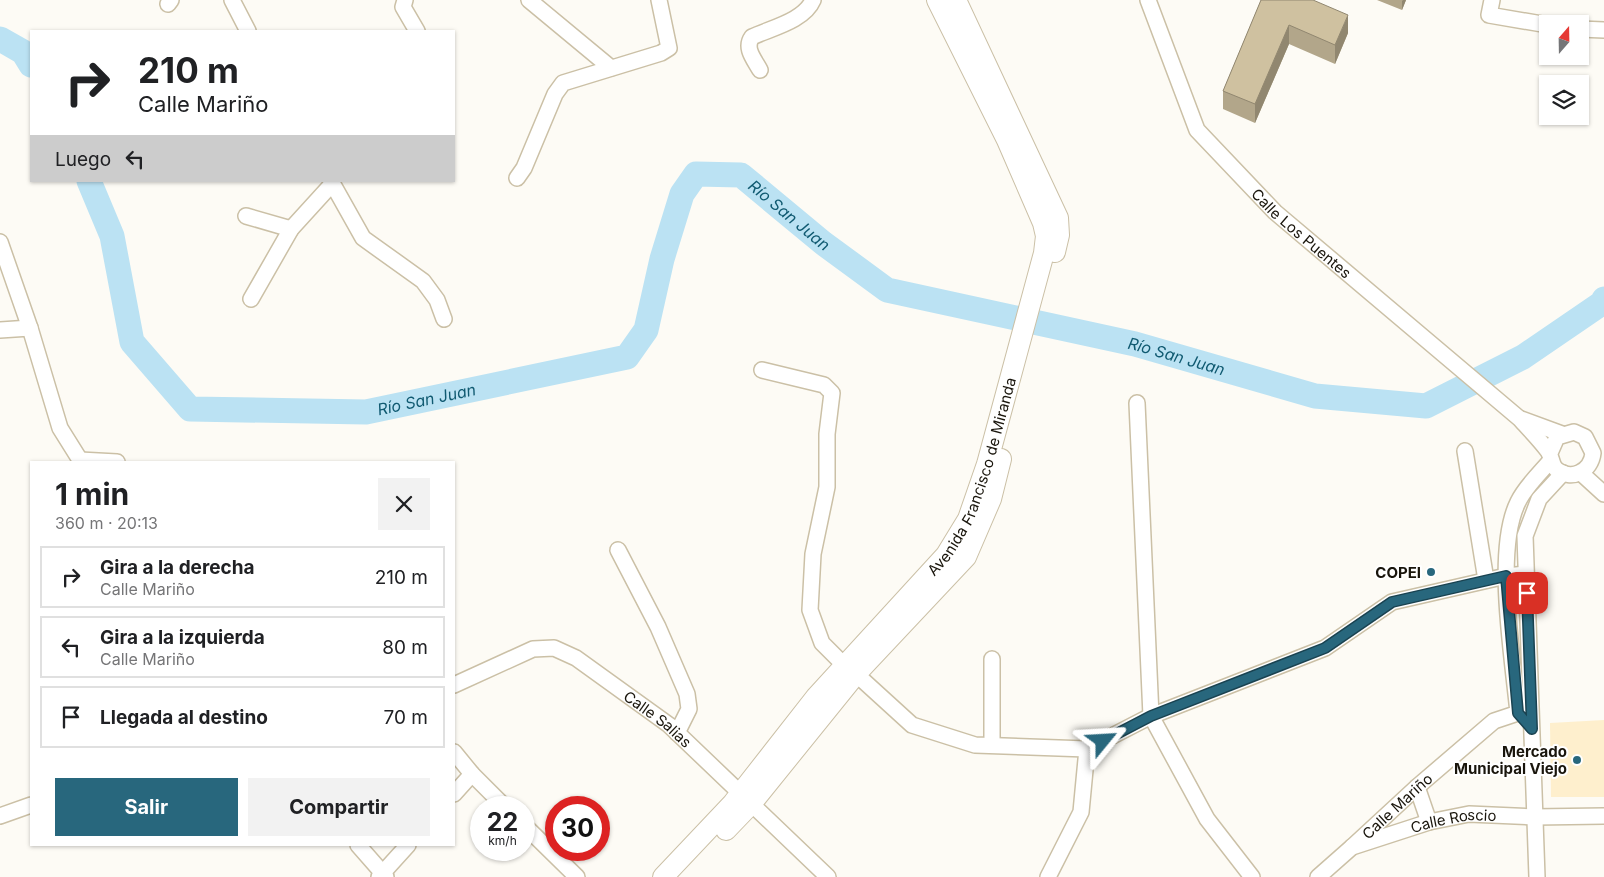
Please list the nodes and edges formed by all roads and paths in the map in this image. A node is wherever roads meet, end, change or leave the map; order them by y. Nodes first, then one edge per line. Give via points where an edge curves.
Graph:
1 (232, 0) edge
2 (405, 0) edge
3 (529, 0) edge
4 (659, 0) edge
5 (813, 0) edge
6 (937, 0) edge
7 (956, 0) edge
8 (1148, 0) edge
9 (1492, 0) edge
10 (1539, 23) edge
11 (1589, 29) edge
12 (247, 30) edge
13 (416, 30) edge
14 (1604, 30) edge
15 (612, 68) junction
16 (760, 70) dead end
17 (517, 178) dead end
18 (332, 183) edge
19 (246, 216) dead end
20 (291, 229) junction
21 (0, 242) edge
22 (1049, 253) junction
23 (251, 300) dead end
24 (444, 320) dead end
25 (30, 328) junction
26 (0, 330) edge
27 (762, 370) dead end
28 (1137, 403) dead end
29 (1520, 419) junction
30 (1562, 434) junction
31 (1585, 437) junction
32 (1604, 441) edge
33 (1465, 451) dead end
34 (1550, 457) junction
35 (80, 461) edge
36 (1563, 473) junction
37 (1581, 473) junction
38 (1604, 479) edge
39 (1604, 494) edge
40 (618, 550) dead end
41 (1526, 574) junction
42 (1506, 576) junction
43 (1486, 580) junction
44 (992, 659) dead end
45 (850, 670) junction
46 (455, 685) edge
47 (1518, 713) junction
48 (1151, 716) junction
49 (1532, 729) junction
50 (678, 733) junction
51 (992, 746) junction
52 (1087, 749) junction
53 (455, 753) edge
54 (472, 774) junction
55 (1417, 787) junction
56 (455, 793) edge
57 (494, 796) edge
58 (746, 798) junction
59 (30, 805) edge
60 (0, 816) edge
61 (1604, 816) edge
62 (1536, 817) junction
63 (1429, 822) junction
64 (535, 836) edge
65 (359, 846) edge
66 (407, 846) edge
67 (1352, 847) junction
68 (382, 876) edge
69 (577, 877) edge
70 (663, 877) edge
71 (682, 877) edge
72 (828, 877) edge
73 (1048, 877) edge
74 (1252, 877) edge
75 (1318, 877) edge
76 (1537, 877) edge

1 - 12 street
2 - 13 street via 403,7
3 - 15 street
4 - 15 street via 669,48
5 - 16 street via 808,9 798,16 752,37 748,42
6 - 22 main road, Avenida Francisco de Miranda via 1007,140 1043,223
7 - 22 main road, Avenida Francisco de Miranda via 1058,218 1058,235
8 - 29 street, Calle Los Puentes via 1197,130 1276,212
9 - 10 street via 1489,15
11 - 14 street
15 - 17 street via 563,83
18 - 20 street
18 - 24 street via 363,238 423,280 437,300
19 - 20 street
20 - 23 street
21 - 25 street
22 - 45 main road, Avenida Francisco de Miranda via 1014,384 991,499 966,557
25 - 26 street
25 - 35 street via 60,428
27 - 45 street via 824,385 832,393 827,434 827,487 813,554 810,610 822,643
28 - 48 street
29 - 30 street
29 - 34 street
30 - 31 street via 1574,432
30 - 34 street via 1553,442
31 - 32 street
31 - 37 street via 1593,453 1590,464
33 - 43 street
34 - 36 street via 1553,465
34 - 42 street via 1518,500 1509,525
36 - 37 street
36 - 41 street via 1539,499 1525,536
37 - 39 street
38 - 39 street
40 - 50 street via 688,694 689,709
41 - 42 street
41 - 49 street
42 - 43 street
42 - 47 street
43 - 48 street via 1392,602 1325,648
44 - 51 street
45 - 51 street via 912,724 975,745
45 - 58 main road, Avenida Francisco de Miranda
46 - 50 street, Calle Salias via 533,649 554,648 576,658
47 - 49 street
47 - 55 street, Calle Mariño via 1494,721
48 - 52 street
48 - 74 street via 1207,819
49 - 62 street
50 - 58 street, Calle Salias
51 - 52 street
52 - 73 street via 1081,812
53 - 54 street
54 - 56 street
54 - 57 street
55 - 63 street
55 - 67 street, Calle Mariño
58 - 70 main road, Avenida Francisco de Miranda
58 - 71 main road, Avenida Francisco de Miranda
58 - 72 street, Calle Salias
59 - 60 street
61 - 62 street, Calle Roscio
62 - 63 street, Calle Roscio via 1470,814
62 - 76 street
63 - 67 street, Calle Roscio
64 - 69 street
65 - 68 street
66 - 68 street
67 - 75 street, Calle Roscio

